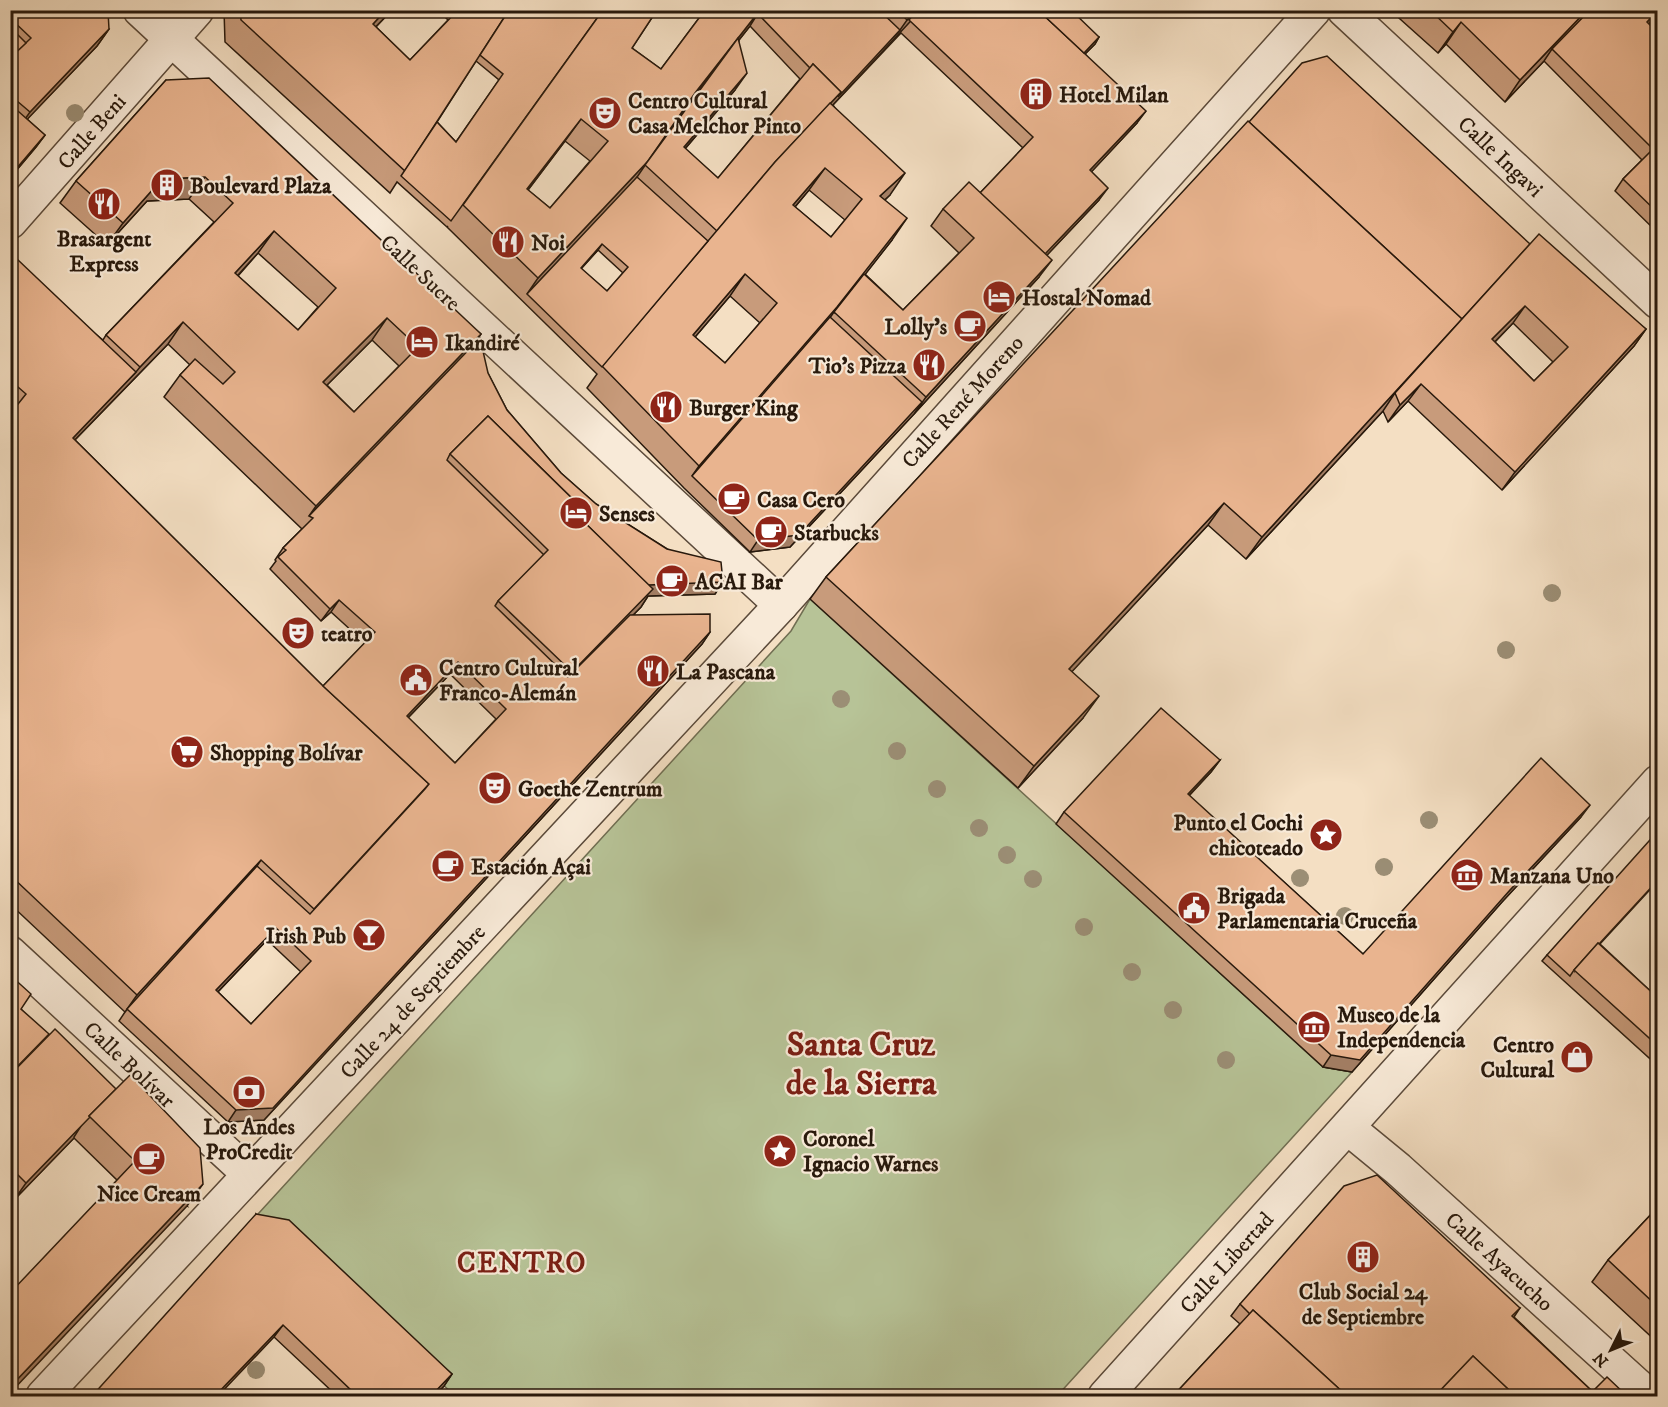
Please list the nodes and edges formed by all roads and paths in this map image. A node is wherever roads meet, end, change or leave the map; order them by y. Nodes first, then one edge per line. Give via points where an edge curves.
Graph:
1 (140, 10) edge
2 (197, 10) edge
3 (1314, 10) edge
4 (1344, 10) edge
5 (171, 39) junction
6 (10, 222) edge
7 (1658, 302) edge
8 (781, 605) junction
9 (1658, 782) edge
10 (10, 953) edge
11 (1348, 1128) junction
12 (249, 1174) junction
13 (43, 1396) edge
14 (1105, 1396) edge
15 (1649, 1396) edge

1 - 5 street, Calle Sucre
2 - 5 street, Calle Beni
3 - 8 street, Calle René Moreno
4 - 7 street, Calle Ingavi
5 - 6 street, Calle Beni
5 - 8 street, Calle Sucre
8 - 12 street, Calle 24 de Septiembre
9 - 11 street, Calle Libertad
10 - 12 street, Calle Bolívar
11 - 14 street, Calle Libertad
11 - 15 street, Calle Ayacucho
12 - 13 street, Calle 24 de Septiembre

